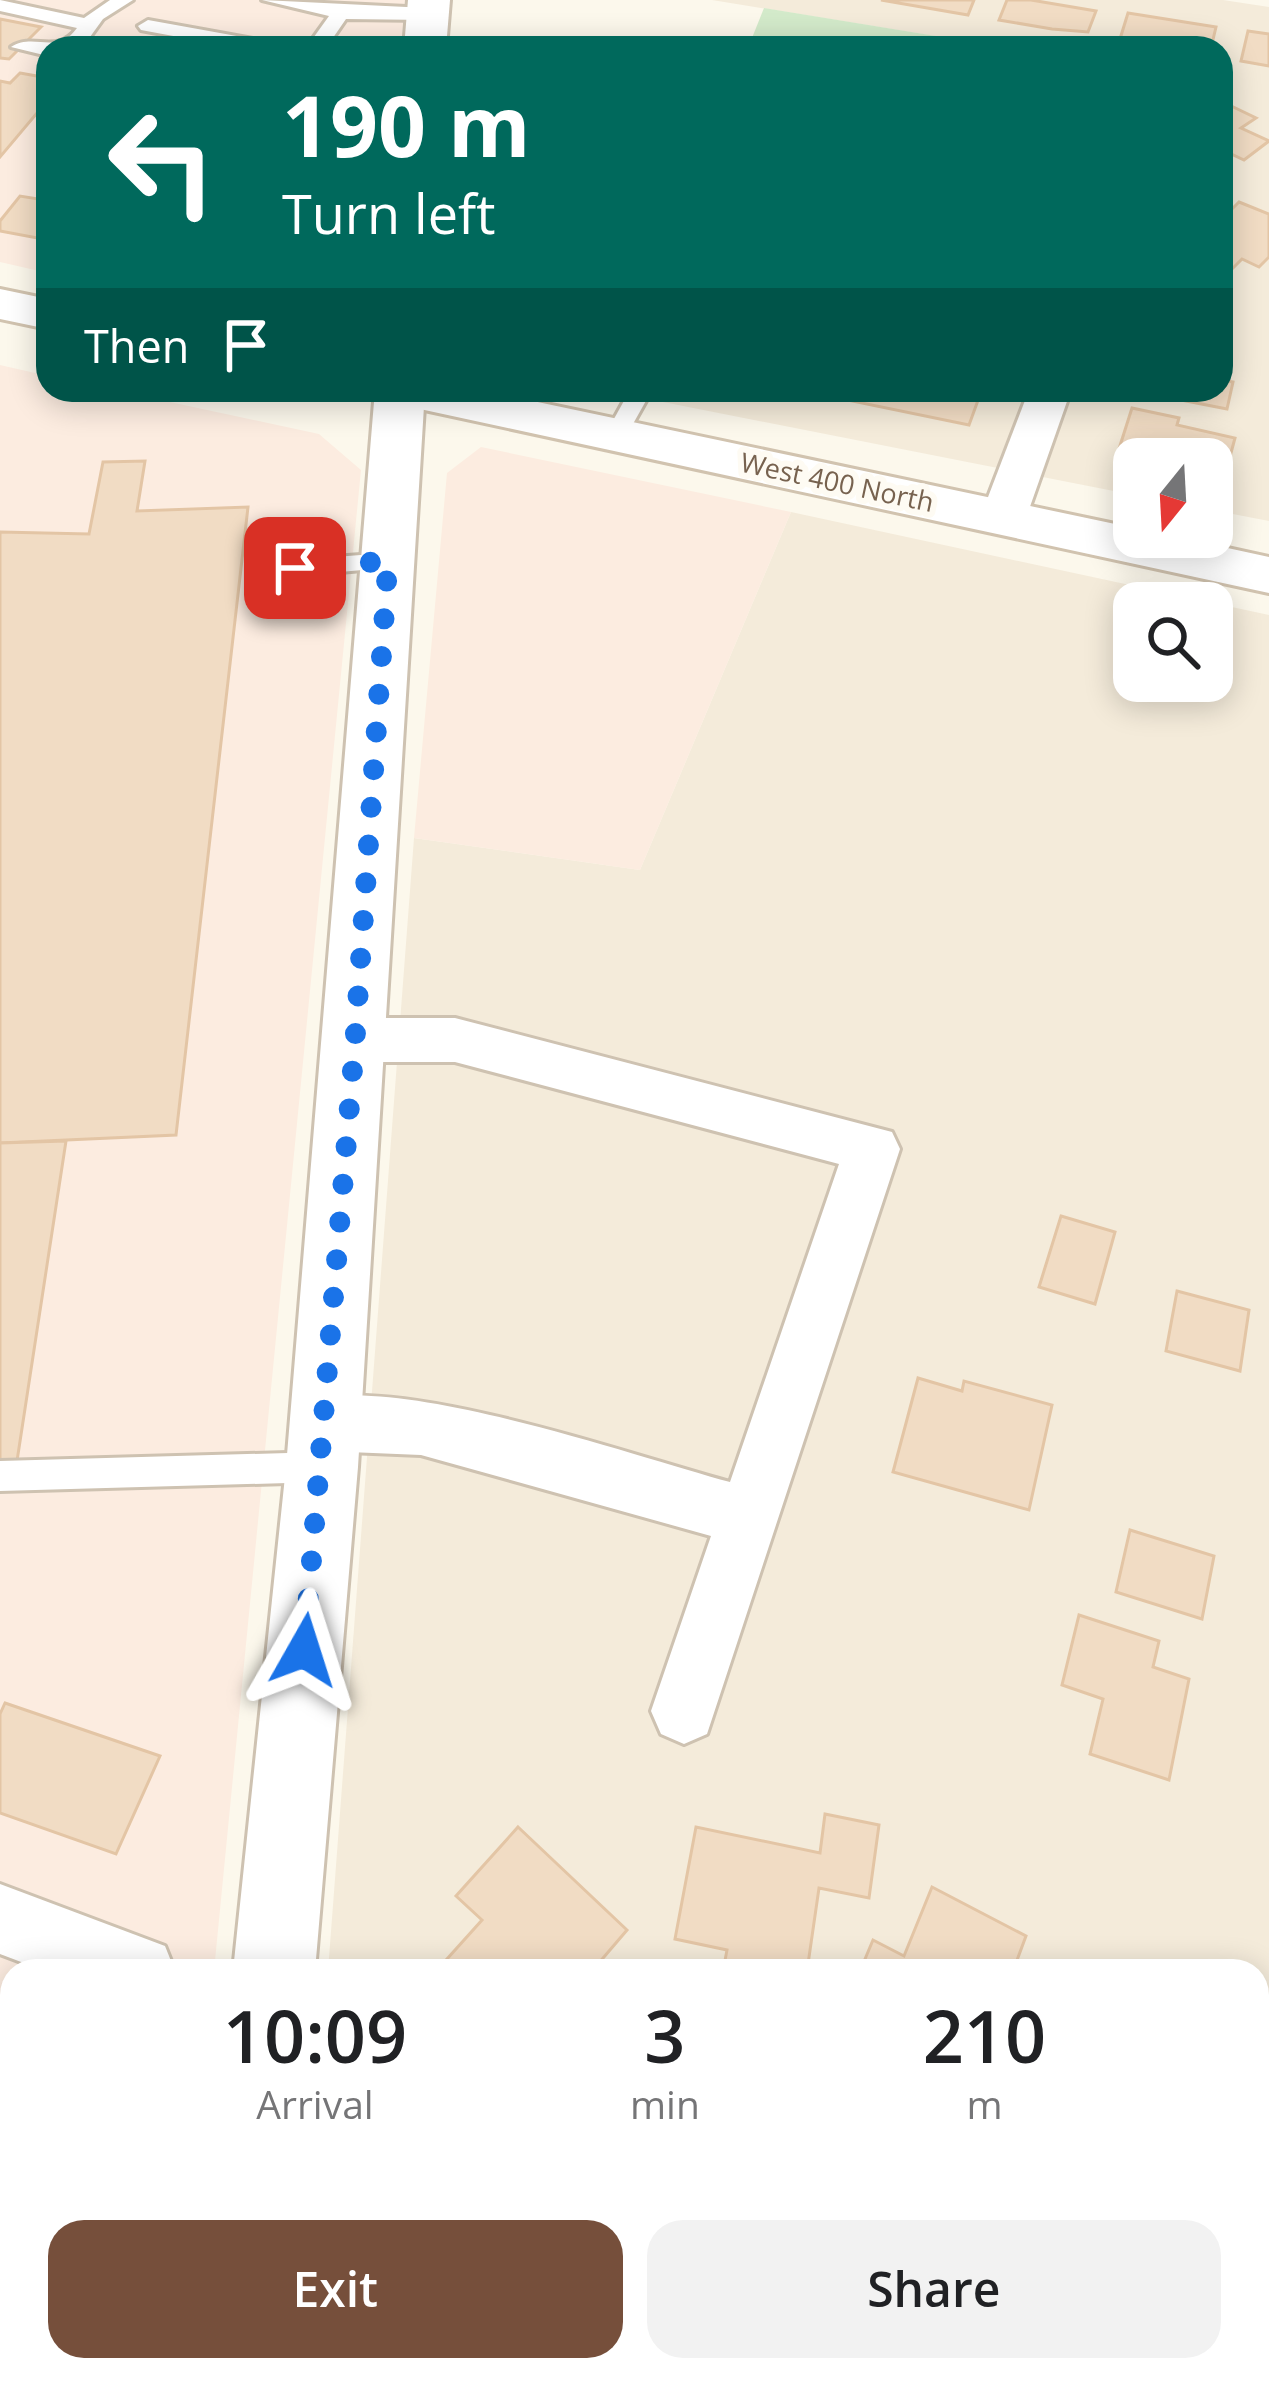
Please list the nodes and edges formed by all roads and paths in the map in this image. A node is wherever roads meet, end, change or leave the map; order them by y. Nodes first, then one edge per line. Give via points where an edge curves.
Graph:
1 (78, 0) edge
2 (124, 0) edge
3 (271, 0) edge
4 (0, 5) edge
5 (341, 13) junction
6 (427, 20) edge
7 (94, 21) junction
8 (148, 26) dead end
9 (77, 36) edge
10 (203, 36) edge
11 (325, 36) edge
12 (21, 47) dead end
13 (36, 49) edge
14 (0, 304) edge
15 (36, 312) edge
16 (402, 402) edge
17 (520, 402) edge
18 (1046, 402) edge
19 (628, 413) edge
20 (1003, 518) junction
21 (388, 561) junction
22 (295, 568) dead end
23 (1269, 575) edge
24 (355, 1040) junction
25 (324, 1445) junction
26 (0, 1476) edge
27 (750, 1517) junction
28 (684, 1711) dead end
29 (0, 1919) edge
30 (108, 1959) edge
31 (275, 1959) edge

1 - 7 lane
2 - 7 lane
3 - 5 lane
4 - 7 lane
5 - 6 lane
5 - 11 lane
7 - 9 lane
8 - 10 lane
12 - 13 lane
14 - 15 street
16 - 21 street
17 - 19 street, West 400 North
18 - 20 street
19 - 20 street, West 400 North
20 - 23 street, West 400 North
21 - 22 lane
21 - 24 street
24 - 25 street
24 - 27 street via 454,1040 872,1149
25 - 26 lane
25 - 27 street via 422,1426
25 - 31 street
27 - 28 street
29 - 30 street

